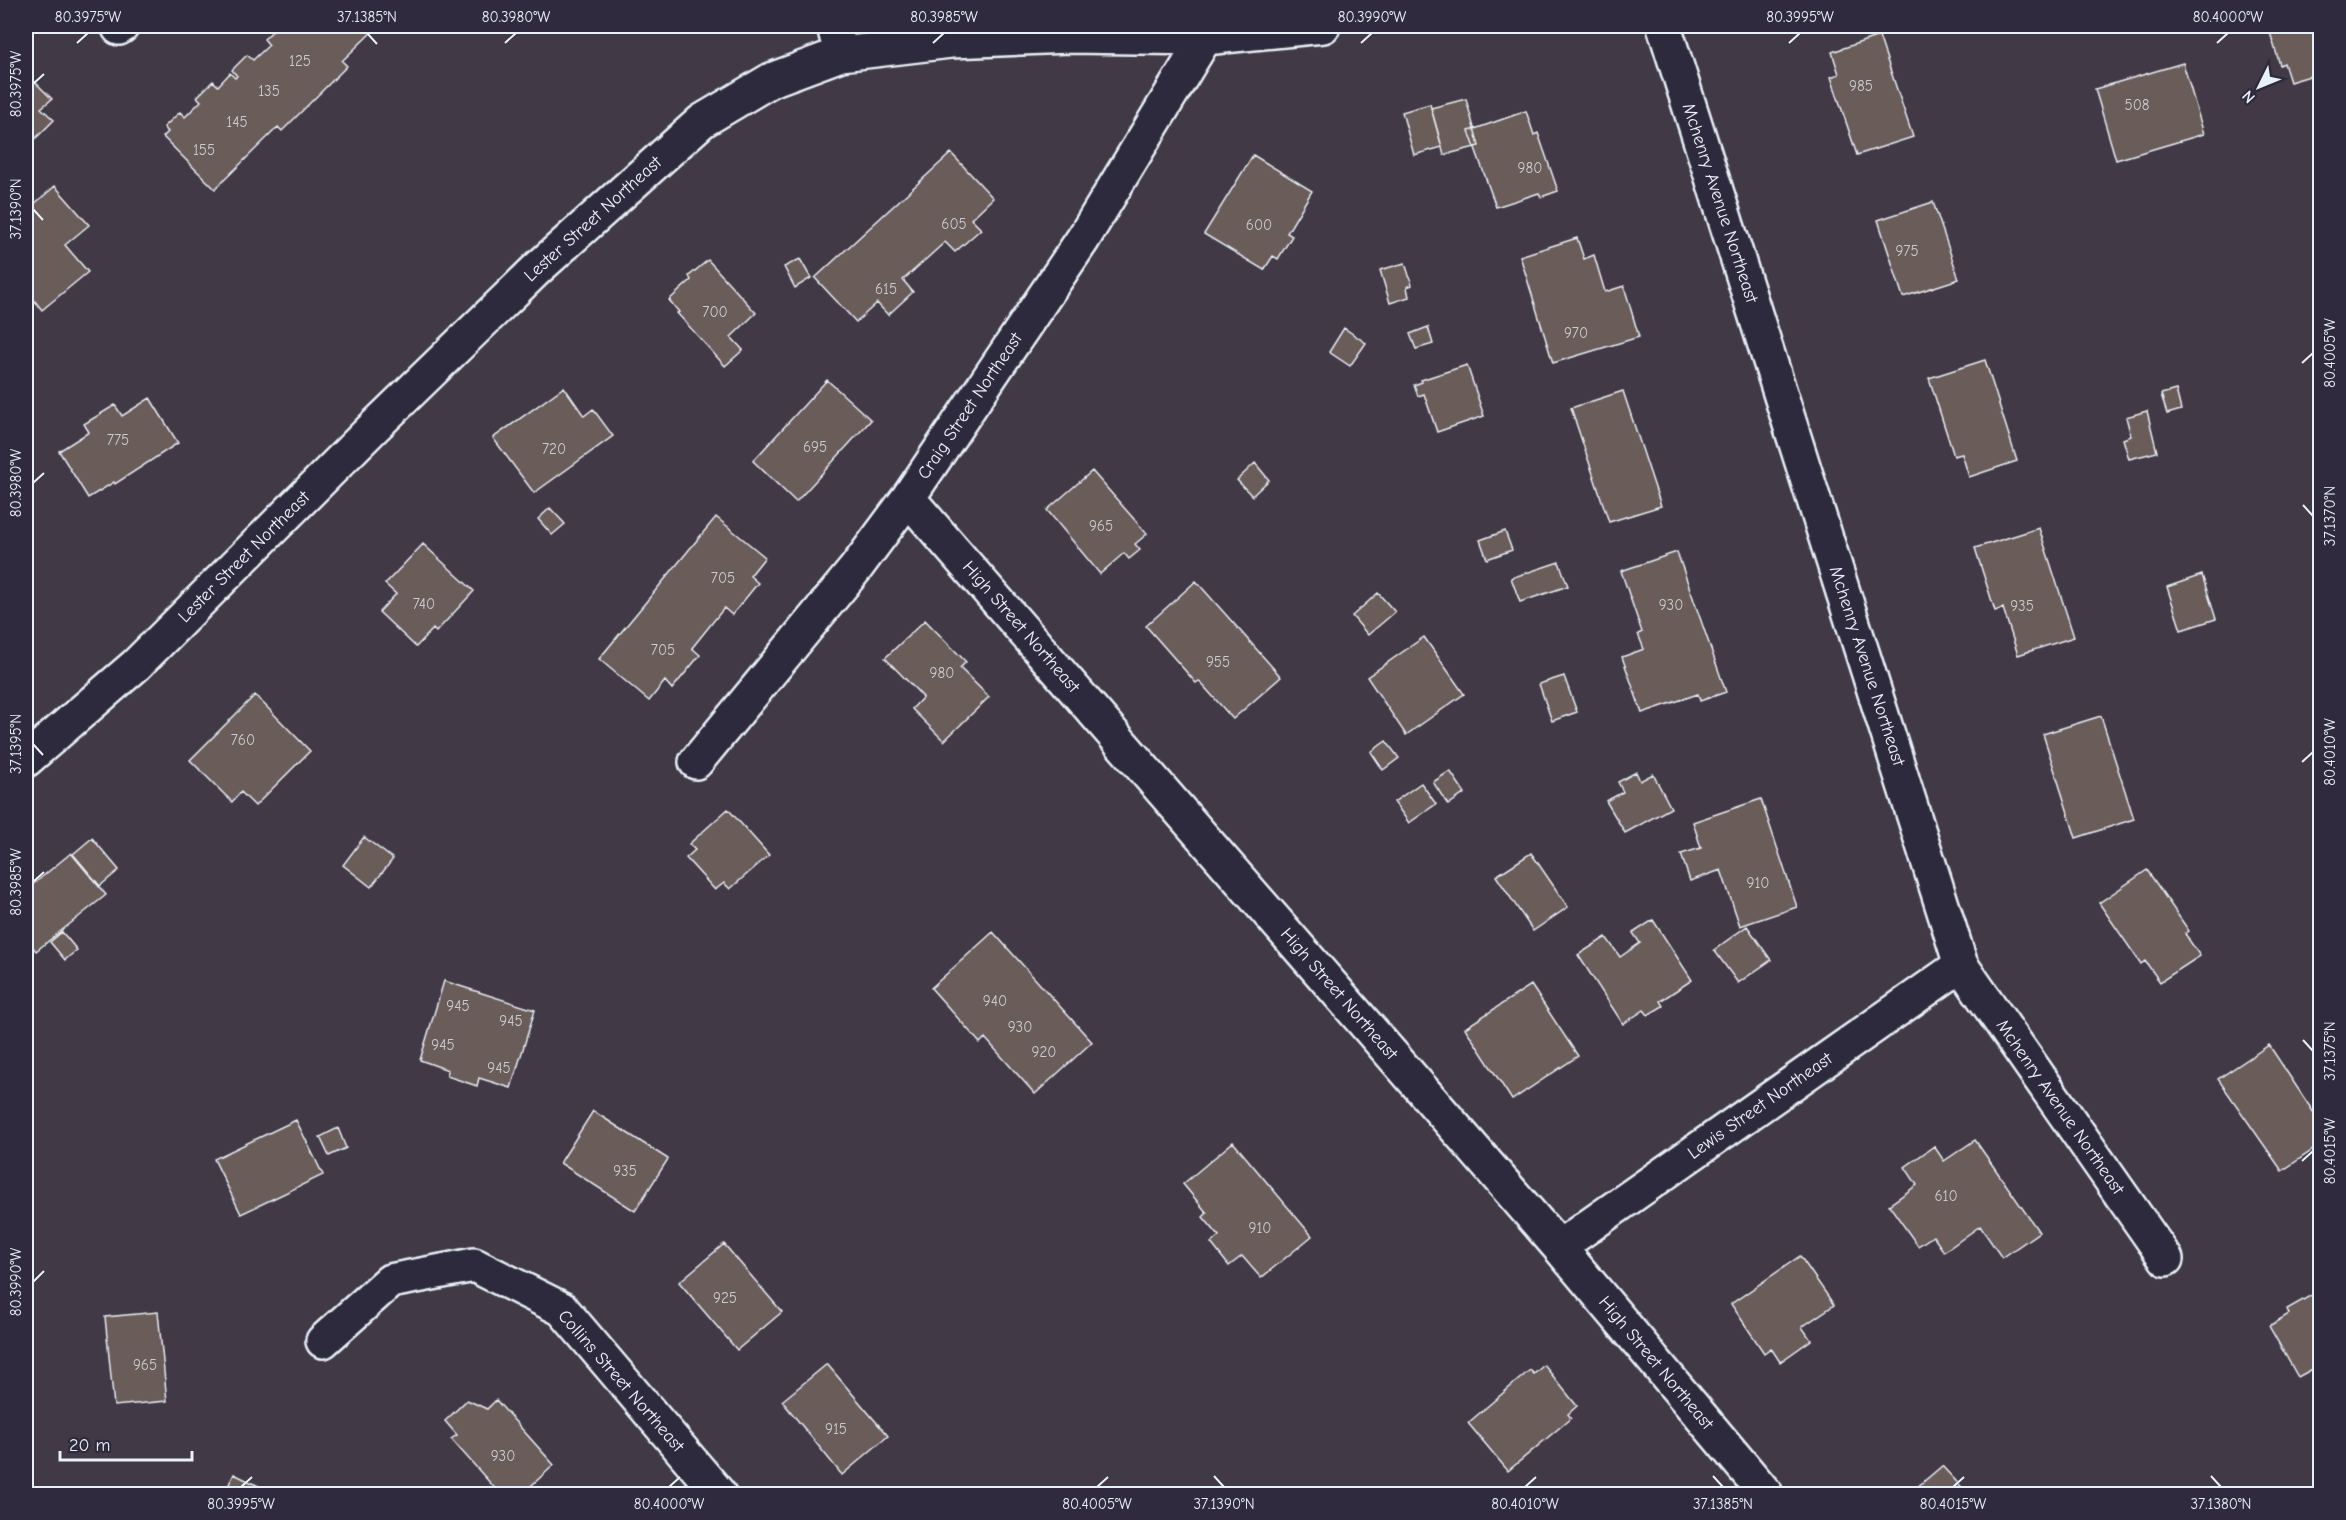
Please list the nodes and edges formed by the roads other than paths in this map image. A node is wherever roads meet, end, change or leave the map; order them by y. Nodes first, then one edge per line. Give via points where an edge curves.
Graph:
1 (1323, 26) edge
2 (1664, 26) edge
3 (1207, 32) edge
4 (838, 40) edge
5 (908, 498) junction
6 (26, 760) edge
7 (696, 762) dead end
8 (1961, 965) junction
9 (1559, 1247) junction
10 (2166, 1259) dead end
11 (323, 1341) dead end
12 (719, 1494) edge
13 (1766, 1494) edge

1 - 3 street, Lester Street Northeast
2 - 8 street, Mchenry Avenue Northeast
3 - 4 street, Lester Street Northeast
3 - 5 street, Craig Street Northeast via 1083,239
4 - 6 street, Lester Street Northeast via 702,121 537,269 136,665
5 - 7 street, Craig Street Northeast via 856,568
5 - 9 street, High Street Northeast
8 - 9 street, Lewis Street Northeast
8 - 10 street, Mchenry Avenue Northeast
9 - 13 street, High Street Northeast
11 - 12 street, Collins Street Northeast via 390,1281 474,1265 562,1309

